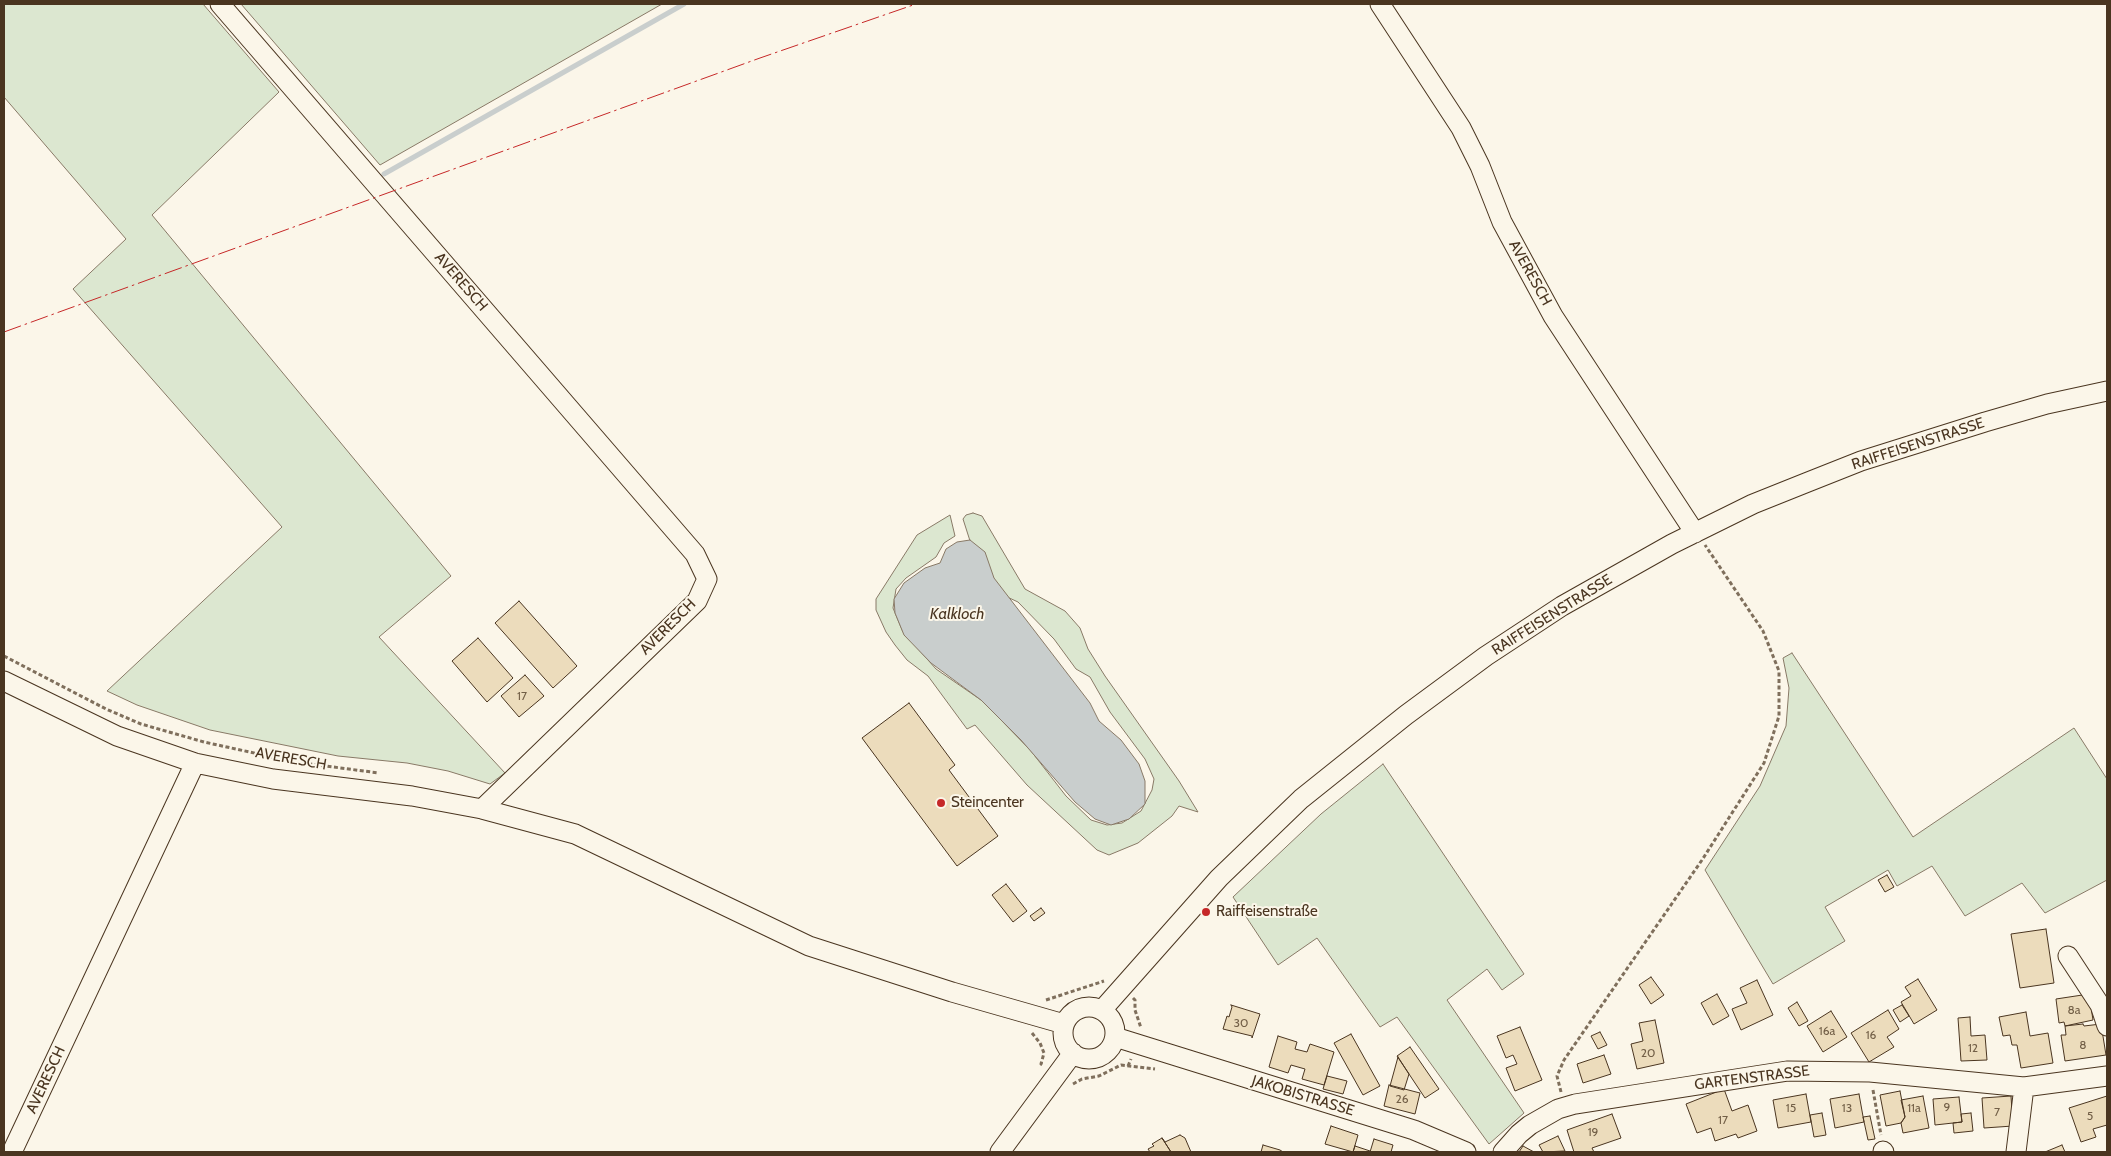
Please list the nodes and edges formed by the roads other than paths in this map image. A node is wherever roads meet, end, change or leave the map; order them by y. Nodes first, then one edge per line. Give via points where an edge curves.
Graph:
1 (220, 4) edge
2 (1380, 4) edge
3 (2107, 390) edge
4 (1704, 538) junction
5 (4, 681) edge
6 (195, 763) junction
7 (489, 803) junction
8 (2068, 956) dead end
9 (1102, 1010) junction
10 (1064, 1024) junction
11 (2107, 1026) edge
12 (1115, 1036) junction
13 (1073, 1053) junction
14 (2107, 1076) edge
15 (2024, 1087) junction
16 (12, 1152) edge
17 (1000, 1152) edge
18 (1466, 1152) edge
19 (1503, 1152) edge
20 (2016, 1152) edge

1 - 7 street, AVERESCH via 695,554 708,579 697,601
2 - 4 street, AVERESCH via 1461,128 1502,222 1553,316
3 - 4 street, RAIFFEISENSTRASSE via 2011,414 1861,461 1753,504
4 - 9 street, RAIFFEISENSTRASSE via 1627,568 1524,631 1363,748 1248,847
5 - 6 street via 117,736
6 - 7 street via 273,779
6 - 16 street, AVERESCH
7 - 10 street via 575,834 810,946
8 - 11 street via 2100,1005
9 - 10 street via 1080,1008
9 - 12 street via 1113,1022
10 - 13 street via 1064,1041
12 - 13 street via 1107,1052 1100,1057 1082,1058
12 - 18 street, JAKOBISTRASSE via 1414,1130
13 - 17 street
14 - 15 street, GARTENSTRASSE
15 - 19 street, GARTENSTRASSE via 1870,1072 1787,1071 1602,1098 1566,1107 1530,1125
15 - 20 street

